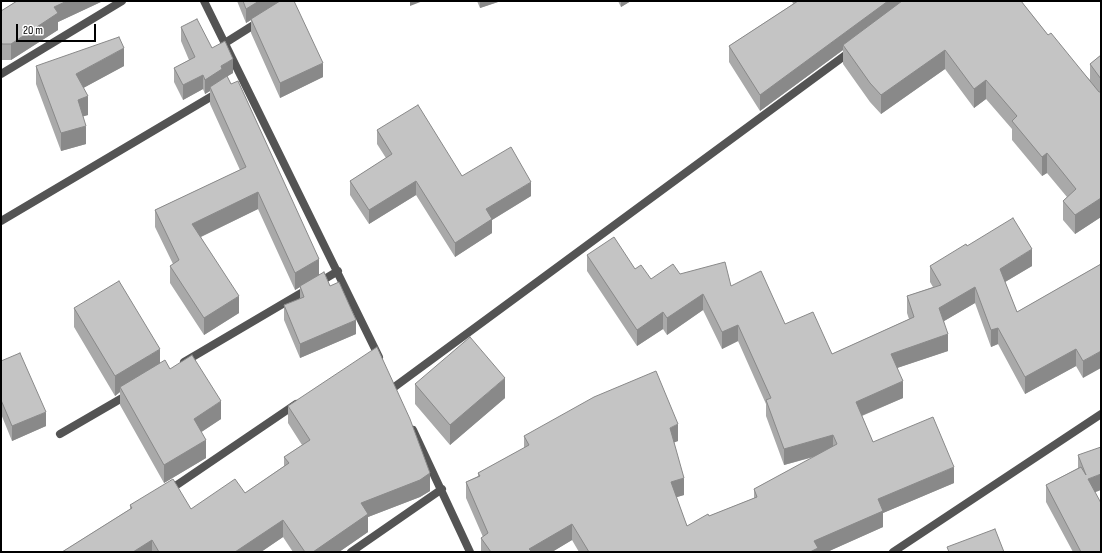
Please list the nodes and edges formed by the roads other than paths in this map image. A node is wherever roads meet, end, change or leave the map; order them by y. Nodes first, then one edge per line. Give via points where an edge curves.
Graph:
1 (122, 1) edge
2 (204, 1) edge
3 (265, 18) edge
4 (225, 43) junction
5 (855, 48) edge
6 (1, 74) edge
7 (235, 82) junction
8 (1, 221) edge
9 (338, 271) junction
10 (382, 362) edge
11 (175, 366) edge
12 (393, 388) edge
13 (135, 390) edge
14 (305, 398) edge
15 (1101, 414) edge
16 (410, 424) edge
17 (60, 434) dead end
18 (442, 489) junction
19 (162, 495) edge
20 (351, 552) edge
21 (470, 552) edge
22 (893, 552) edge

1 - 6 street
2 - 4 street
3 - 4 street
4 - 7 street
5 - 12 street
7 - 8 street
7 - 9 street
9 - 10 street via 373,352
9 - 11 street
13 - 17 street
14 - 19 street
15 - 22 street
16 - 18 street
18 - 20 street
18 - 21 street

